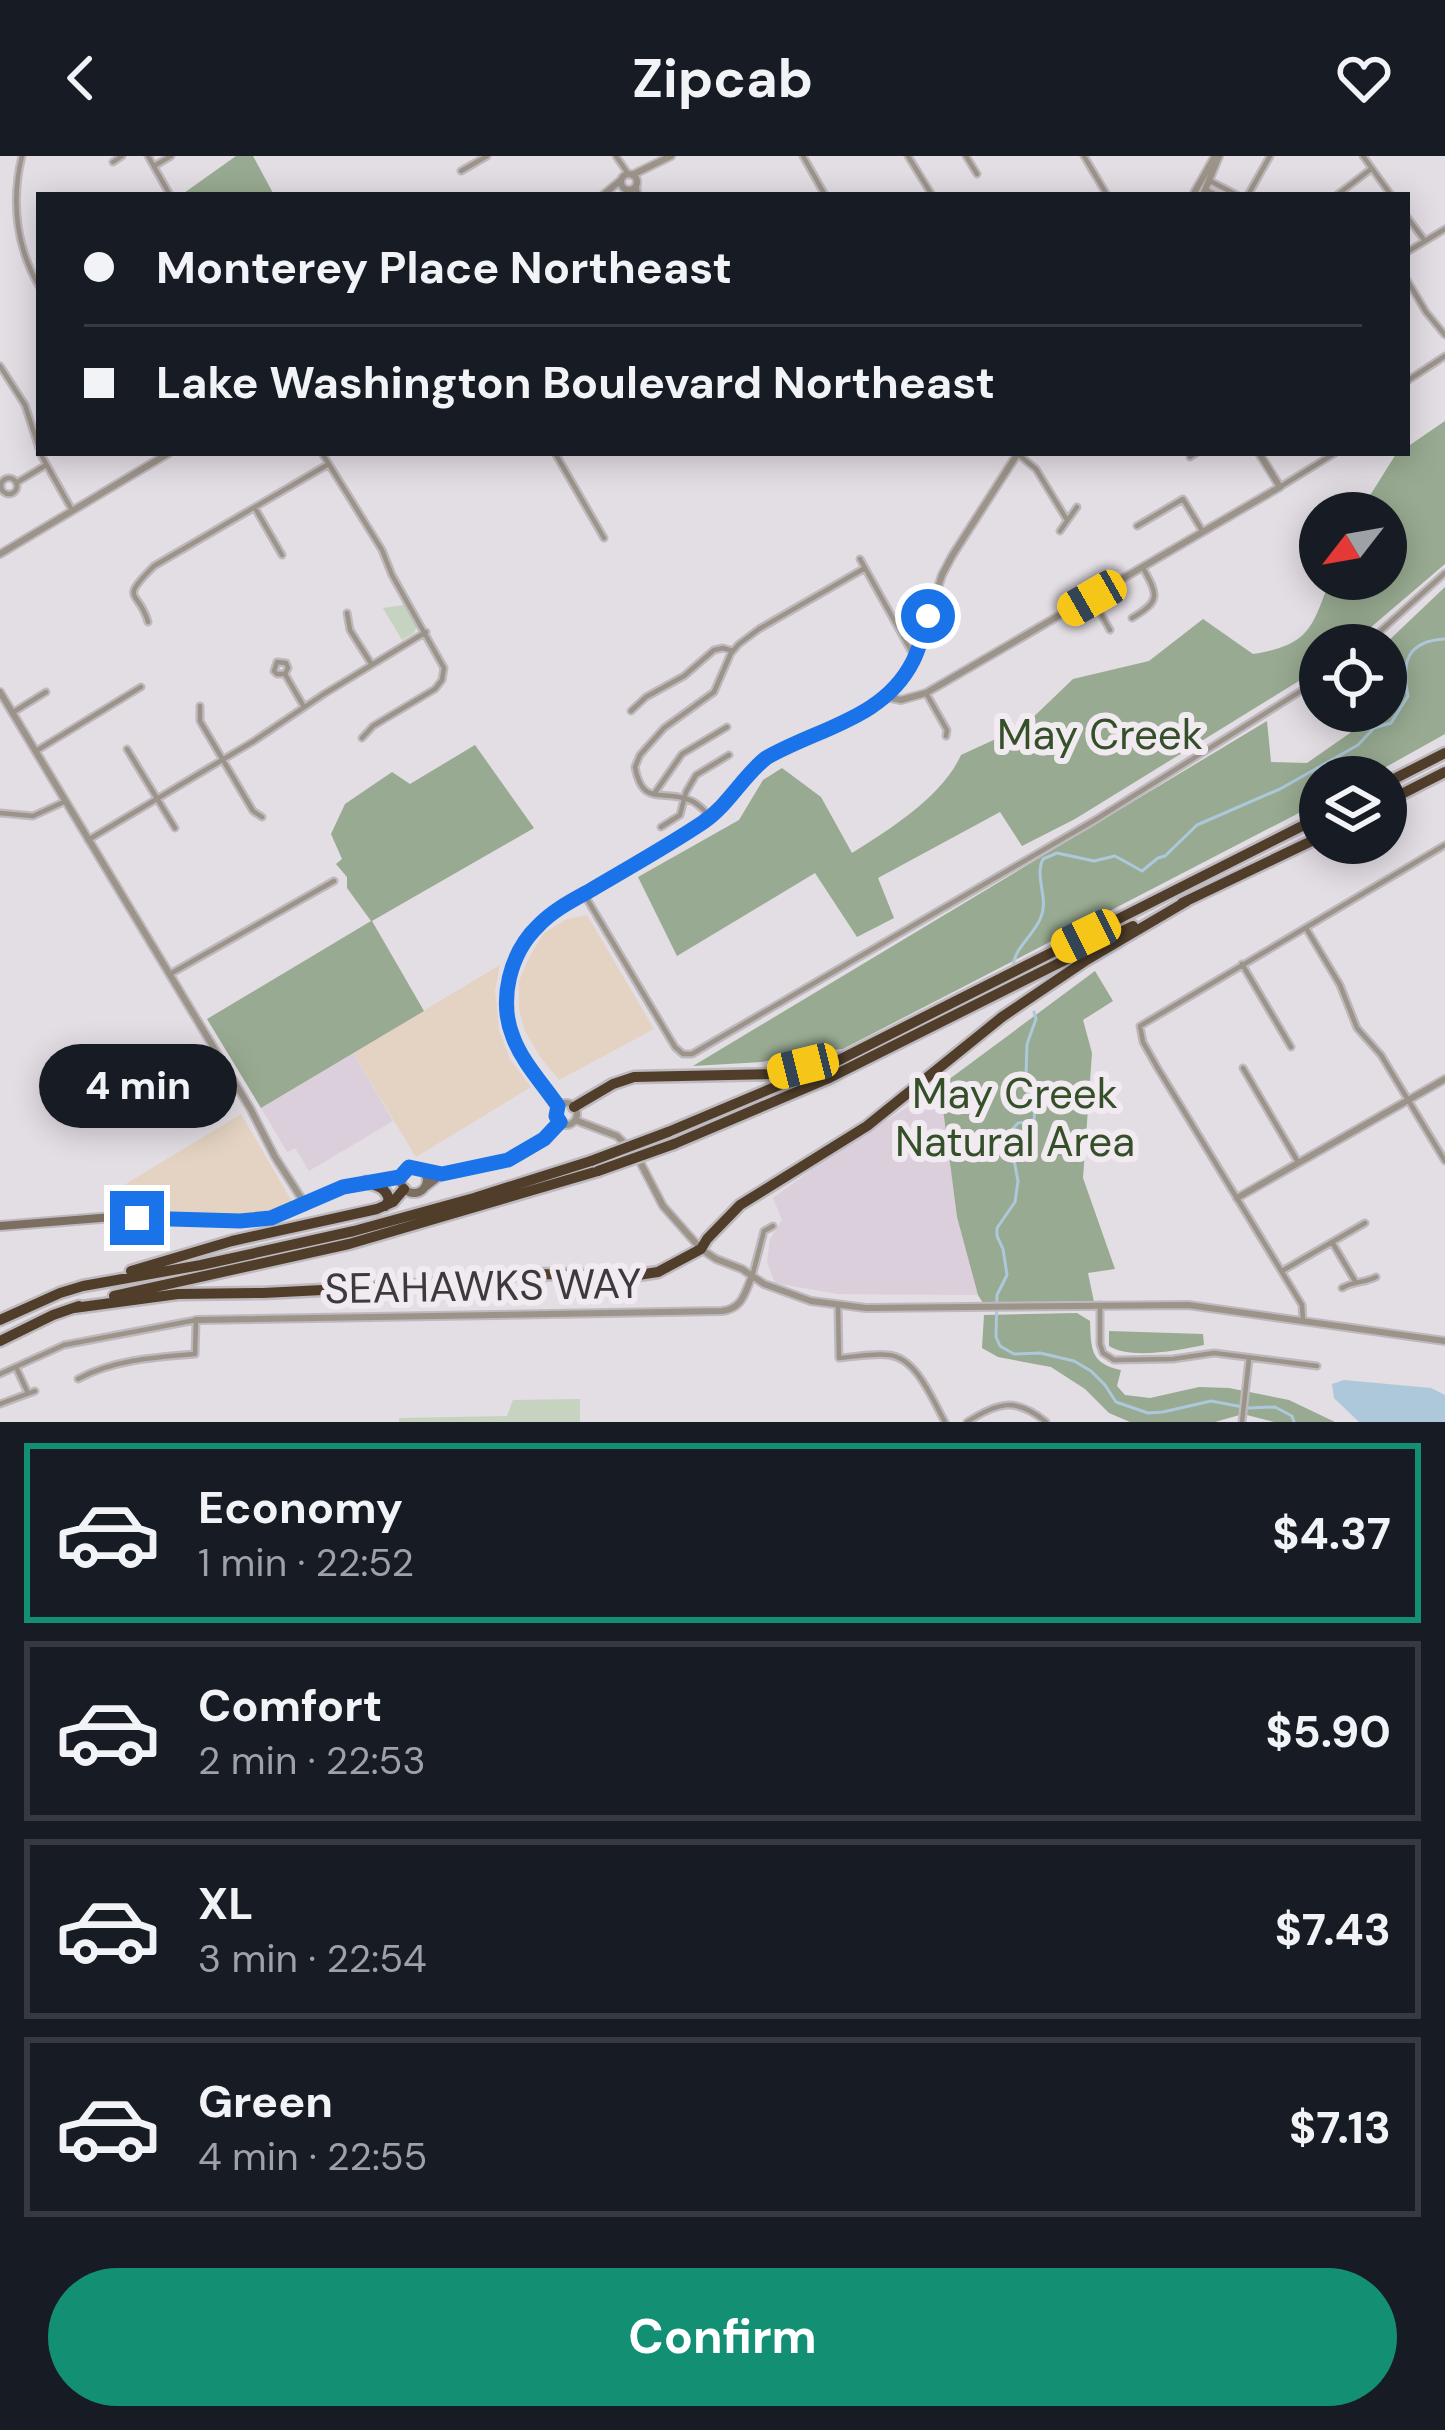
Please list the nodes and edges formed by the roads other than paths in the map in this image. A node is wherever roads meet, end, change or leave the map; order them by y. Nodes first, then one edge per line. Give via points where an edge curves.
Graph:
1 (22, 156) edge
2 (122, 156) edge
3 (148, 156) edge
4 (171, 156) edge
5 (488, 156) edge
6 (803, 156) edge
7 (908, 156) edge
8 (966, 156) edge
9 (1084, 156) edge
10 (1217, 156) edge
11 (1270, 156) edge
12 (1363, 156) edge
13 (617, 158) edge
14 (667, 159) edge
15 (112, 162) dead end
16 (154, 166) junction
17 (1371, 168) junction
18 (461, 172) dead end
19 (977, 174) dead end
20 (630, 184) edge
21 (1206, 189) edge
22 (168, 192) edge
23 (823, 192) edge
24 (930, 192) edge
25 (1105, 192) edge
26 (1195, 192) edge
27 (1249, 192) edge
28 (1341, 192) edge
29 (1389, 192) edge
30 (1410, 221) edge
31 (1445, 229) edge
32 (1425, 241) junction
33 (1410, 250) edge
34 (36, 280) edge
35 (1410, 285) edge
36 (1445, 335) edge
37 (1445, 356) edge
38 (0, 366) edge
39 (10, 379) junction
40 (1410, 379) edge
41 (0, 385) edge
42 (36, 438) edge
43 (42, 456) edge
44 (164, 456) edge
45 (324, 456) edge
46 (557, 456) edge
47 (1016, 456) edge
48 (1021, 456) edge
49 (1261, 456) edge
50 (1314, 456) edge
51 (1331, 456) edge
52 (1318, 463) junction
53 (328, 464) junction
54 (46, 465) junction
55 (16, 483) dead end
56 (1280, 487) junction
57 (1077, 507) dead end
58 (255, 508) junction
59 (72, 510) junction
60 (1067, 520) junction
61 (1137, 526) dead end
62 (1060, 531) dead end
63 (1203, 532) junction
64 (604, 538) dead end
65 (0, 554) edge
66 (282, 556) dead end
67 (860, 559) dead end
68 (865, 568) junction
69 (1143, 568) junction
70 (1445, 573) edge
71 (1092, 598) junction
72 (347, 613) dead end
73 (1132, 618) dead end
74 (148, 622) dead end
75 (1388, 624) edge
76 (1110, 630) dead end
77 (426, 632) junction
78 (733, 651) junction
79 (915, 658) junction
80 (372, 665) junction
81 (285, 674) dead end
82 (140, 687) dead end
83 (0, 692) edge
84 (46, 692) dead end
85 (1299, 692) edge
86 (926, 693) junction
87 (886, 698) junction
88 (200, 706) dead end
89 (304, 707) junction
90 (632, 711) dead end
91 (12, 712) junction
92 (727, 727) dead end
93 (946, 736) dead end
94 (362, 738) dead end
95 (127, 749) dead end
96 (36, 752) junction
97 (729, 754) dead end
98 (1443, 754) edge
99 (222, 758) junction
100 (1407, 772) edge
101 (1445, 772) edge
102 (1407, 791) edge
103 (653, 795) junction
104 (157, 798) junction
105 (685, 798) junction
106 (66, 801) junction
107 (0, 813) edge
108 (262, 817) dead end
109 (710, 818) junction
110 (661, 827) dead end
111 (175, 828) dead end
112 (1299, 828) edge
113 (88, 840) junction
114 (1445, 845) edge
115 (1299, 847) edge
116 (334, 881) dead end
117 (584, 894) junction
118 (1187, 901) junction
119 (1306, 928) junction
120 (1049, 960) junction
121 (1242, 964) junction
122 (170, 974) junction
123 (979, 996) junction
124 (928, 1016) junction
125 (1291, 1047) dead end
126 (1243, 1068) dead end
127 (1445, 1079) edge
128 (1408, 1100) junction
129 (558, 1106) junction
130 (575, 1113) junction
131 (560, 1122) junction
132 (671, 1138) junction
133 (1445, 1161) edge
134 (1298, 1162) junction
135 (595, 1166) junction
136 (424, 1172) junction
137 (442, 1174) junction
138 (366, 1182) junction
139 (402, 1184) junction
140 (425, 1187) junction
141 (1237, 1198) junction
142 (306, 1204) junction
143 (385, 1206) junction
144 (1364, 1223) dead end
145 (0, 1226) edge
146 (773, 1226) dead end
147 (1332, 1242) junction
148 (701, 1249) junction
149 (1282, 1271) junction
150 (752, 1276) junction
151 (1376, 1276) dead end
152 (1355, 1281) junction
153 (82, 1286) junction
154 (1342, 1288) dead end
155 (1100, 1305) junction
156 (838, 1306) junction
157 (74, 1308) junction
158 (0, 1320) edge
159 (196, 1320) junction
160 (1303, 1320) junction
161 (0, 1341) edge
162 (1445, 1341) edge
163 (1249, 1358) junction
164 (16, 1366) junction
165 (1317, 1366) dead end
166 (0, 1374) edge
167 (78, 1379) dead end
168 (0, 1404) edge
169 (1242, 1418) edge
170 (946, 1422) edge
171 (967, 1422) edge
172 (1046, 1422) edge

1 - 34 street via 19,238
2 - 15 street
3 - 16 street
4 - 16 street
5 - 18 street
6 - 23 street
7 - 24 street
8 - 19 street
9 - 25 street
10 - 21 street
10 - 26 street
11 - 27 street
12 - 17 street
13 - 20 street
14 - 20 street
16 - 22 street
17 - 28 street
17 - 29 street
30 - 32 street
31 - 32 street
32 - 33 street
35 - 36 street
37 - 40 street
38 - 39 street
39 - 41 street
39 - 42 street
43 - 54 street
44 - 59 street
45 - 53 street
46 - 64 street
47 - 79 street via 947,564
48 - 60 street
49 - 56 street
50 - 52 street
51 - 52 street
52 - 56 street
53 - 58 street
53 - 77 street
54 - 55 street
54 - 59 street
56 - 63 street
57 - 60 street
58 - 66 street
58 - 74 street via 136,584 134,599
59 - 65 street
60 - 62 street
61 - 63 street via 1183,499
63 - 69 street
67 - 68 street
68 - 78 street
68 - 79 street
69 - 71 street
69 - 73 street via 1155,597
70 - 75 street
71 - 76 street
71 - 86 street
72 - 80 street
77 - 80 street
77 - 94 street via 442,662 435,689
78 - 90 street via 714,650
78 - 103 street via 714,692 664,728 635,762 638,781
79 - 87 street
80 - 89 street
81 - 89 street
82 - 96 street
83 - 91 street
84 - 91 street
85 - 117 street via 702,1050 675,1047
86 - 87 street
86 - 93 street
87 - 109 street via 766,758
88 - 99 street
89 - 99 street
91 - 96 street
92 - 103 street via 682,754
95 - 104 street
96 - 106 street
97 - 105 street via 700,771
98 - 100 highway
99 - 104 street
99 - 108 street
101 - 102 highway
103 - 105 street
104 - 111 street
104 - 113 street
105 - 109 street
105 - 110 street via 680,815
106 - 107 street via 33,816
106 - 113 street
109 - 117 street
112 - 120 highway
113 - 122 street
114 - 119 street
115 - 118 highway
116 - 122 street
117 - 129 street via 532,932 508,981 514,1040
118 - 120 highway
118 - 148 highway via 1002,1017 867,1126 740,1205
119 - 121 street
119 - 128 street via 1357,1028
120 - 123 highway
121 - 125 street
121 - 141 street via 1140,1029
122 - 142 street
123 - 124 highway
123 - 132 highway via 827,1078
124 - 130 highway via 803,1066 751,1076 634,1077
124 - 132 highway
126 - 134 street
127 - 128 street
128 - 133 street
128 - 134 street
129 - 130 street
129 - 131 street
130 - 131 street
130 - 148 street via 616,1136
131 - 137 main road via 520,1155
132 - 135 highway, bridge
134 - 141 street
135 - 153 highway via 354,1231
135 - 157 highway via 349,1244
136 - 137 main road
136 - 139 main road via 409,1167
136 - 140 main road
137 - 140 main road
138 - 139 main road
138 - 142 main road
138 - 143 highway via 387,1192
139 - 140 main road via 415,1193
139 - 143 highway
141 - 149 street
142 - 145 main road via 247,1220 113,1217
143 - 153 highway
144 - 147 street
146 - 150 street via 764,1231
147 - 149 street
147 - 152 street
148 - 150 street
148 - 157 highway via 645,1276 513,1275 178,1294
149 - 160 street
150 - 156 street
150 - 159 street, SEAHAWKS WAY via 740,1304 722,1312
151 - 152 street
152 - 154 street
153 - 158 highway
155 - 156 street
155 - 160 street via 1188,1305
155 - 163 street via 1100,1344 1114,1360
156 - 170 street via 839,1358 904,1360
157 - 161 highway
159 - 164 street via 64,1345
159 - 167 street via 195,1354
160 - 162 street
163 - 165 street
163 - 169 street
164 - 166 street
164 - 168 street via 31,1391
171 - 172 street via 1014,1405

